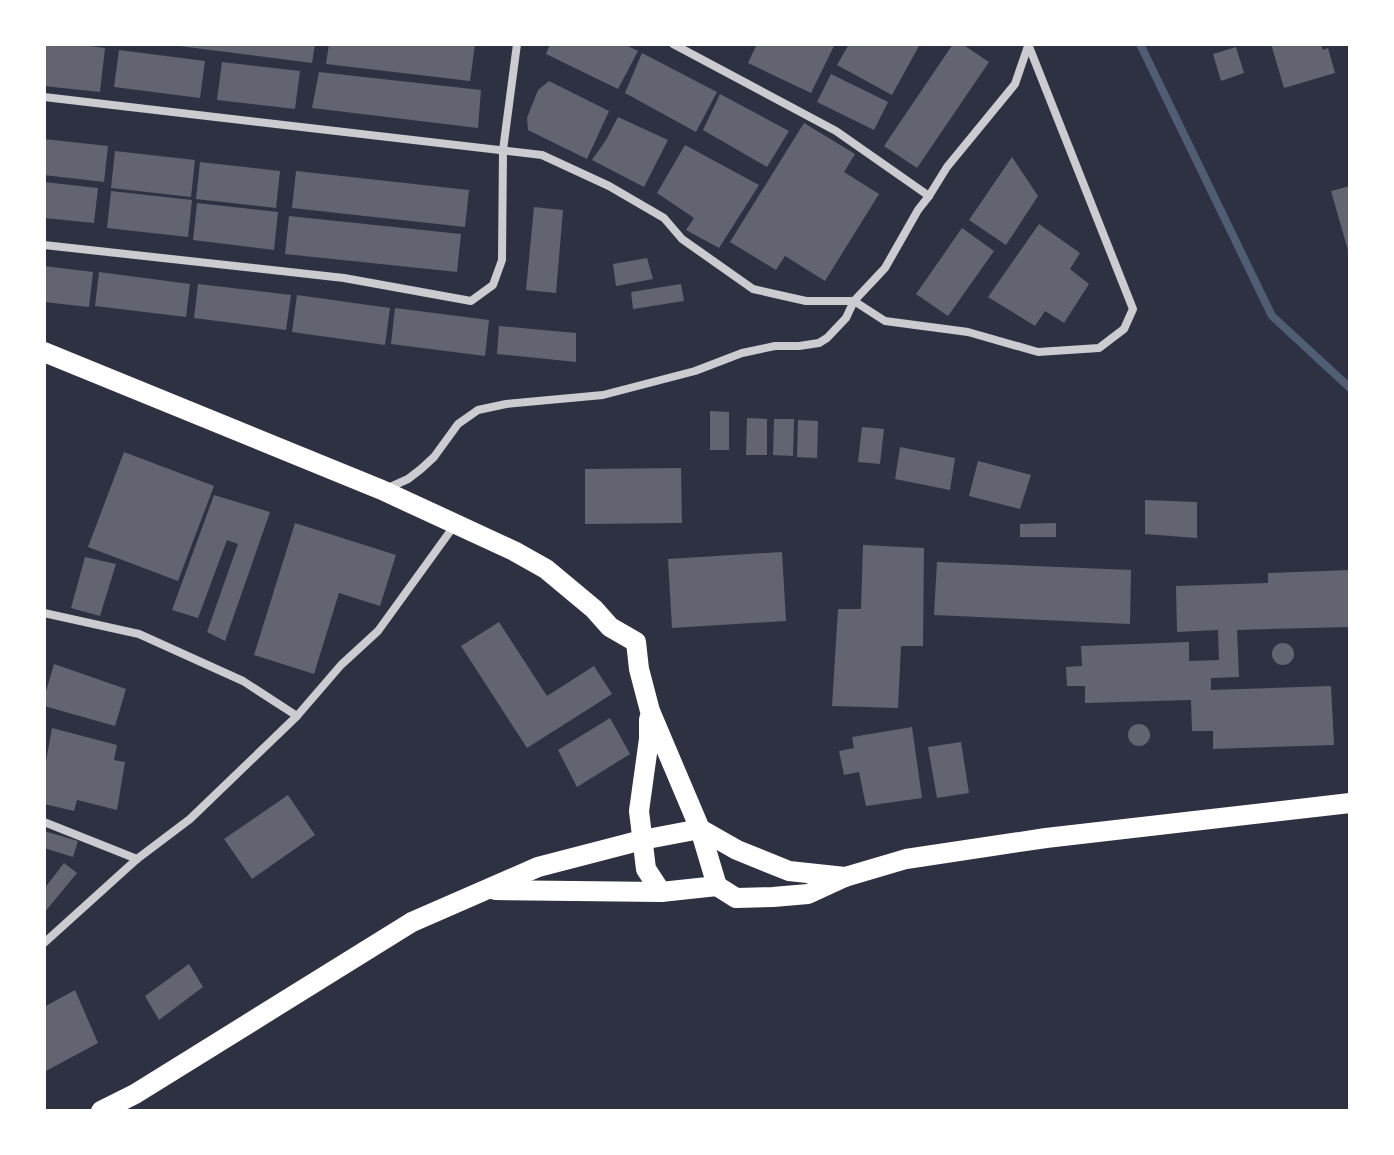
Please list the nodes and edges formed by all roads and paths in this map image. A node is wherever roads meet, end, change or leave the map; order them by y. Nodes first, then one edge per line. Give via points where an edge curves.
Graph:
1 (517, 44) edge
2 (673, 44) edge
3 (1028, 44) edge
4 (44, 97) edge
5 (503, 150) junction
6 (929, 196) junction
7 (44, 245) edge
8 (854, 301) junction
9 (44, 352) edge
10 (382, 490) junction
11 (455, 525) junction
12 (44, 613) edge
13 (650, 711) junction
14 (297, 716) junction
15 (1350, 803) edge
16 (44, 822) edge
17 (700, 829) junction
18 (642, 840) junction
19 (137, 859) junction
20 (845, 877) junction
21 (717, 886) junction
22 (487, 890) junction
23 (661, 892) junction
24 (44, 943) edge
25 (101, 1111) edge

1 - 5 street
2 - 6 street via 836,131
3 - 6 street via 1015,84
3 - 8 street via 1133,309 1124,329 1099,348 1038,352 968,332 885,321
4 - 5 street
5 - 7 street via 502,260 493,285 471,301 344,278
5 - 8 street via 542,155 609,186 664,218 682,239 753,289 806,301
6 - 8 street via 885,268
8 - 10 street via 846,318 819,343 742,353 603,395 478,410 458,424 421,469
9 - 10 main road
10 - 11 main road
11 - 13 main road via 546,569 610,627 636,642
11 - 14 street via 378,631
12 - 14 street via 139,634 243,681
13 - 17 main road
13 - 18 main road via 639,811
14 - 19 street via 190,819
15 - 20 main road via 1019,842 906,859
16 - 19 street
17 - 18 main road
17 - 20 main road via 789,871
17 - 21 main road
18 - 22 main road via 538,867
18 - 23 main road via 646,869
19 - 24 street
20 - 21 main road via 808,894 773,897 736,898
21 - 23 main road
22 - 23 main road
22 - 25 main road via 412,922

